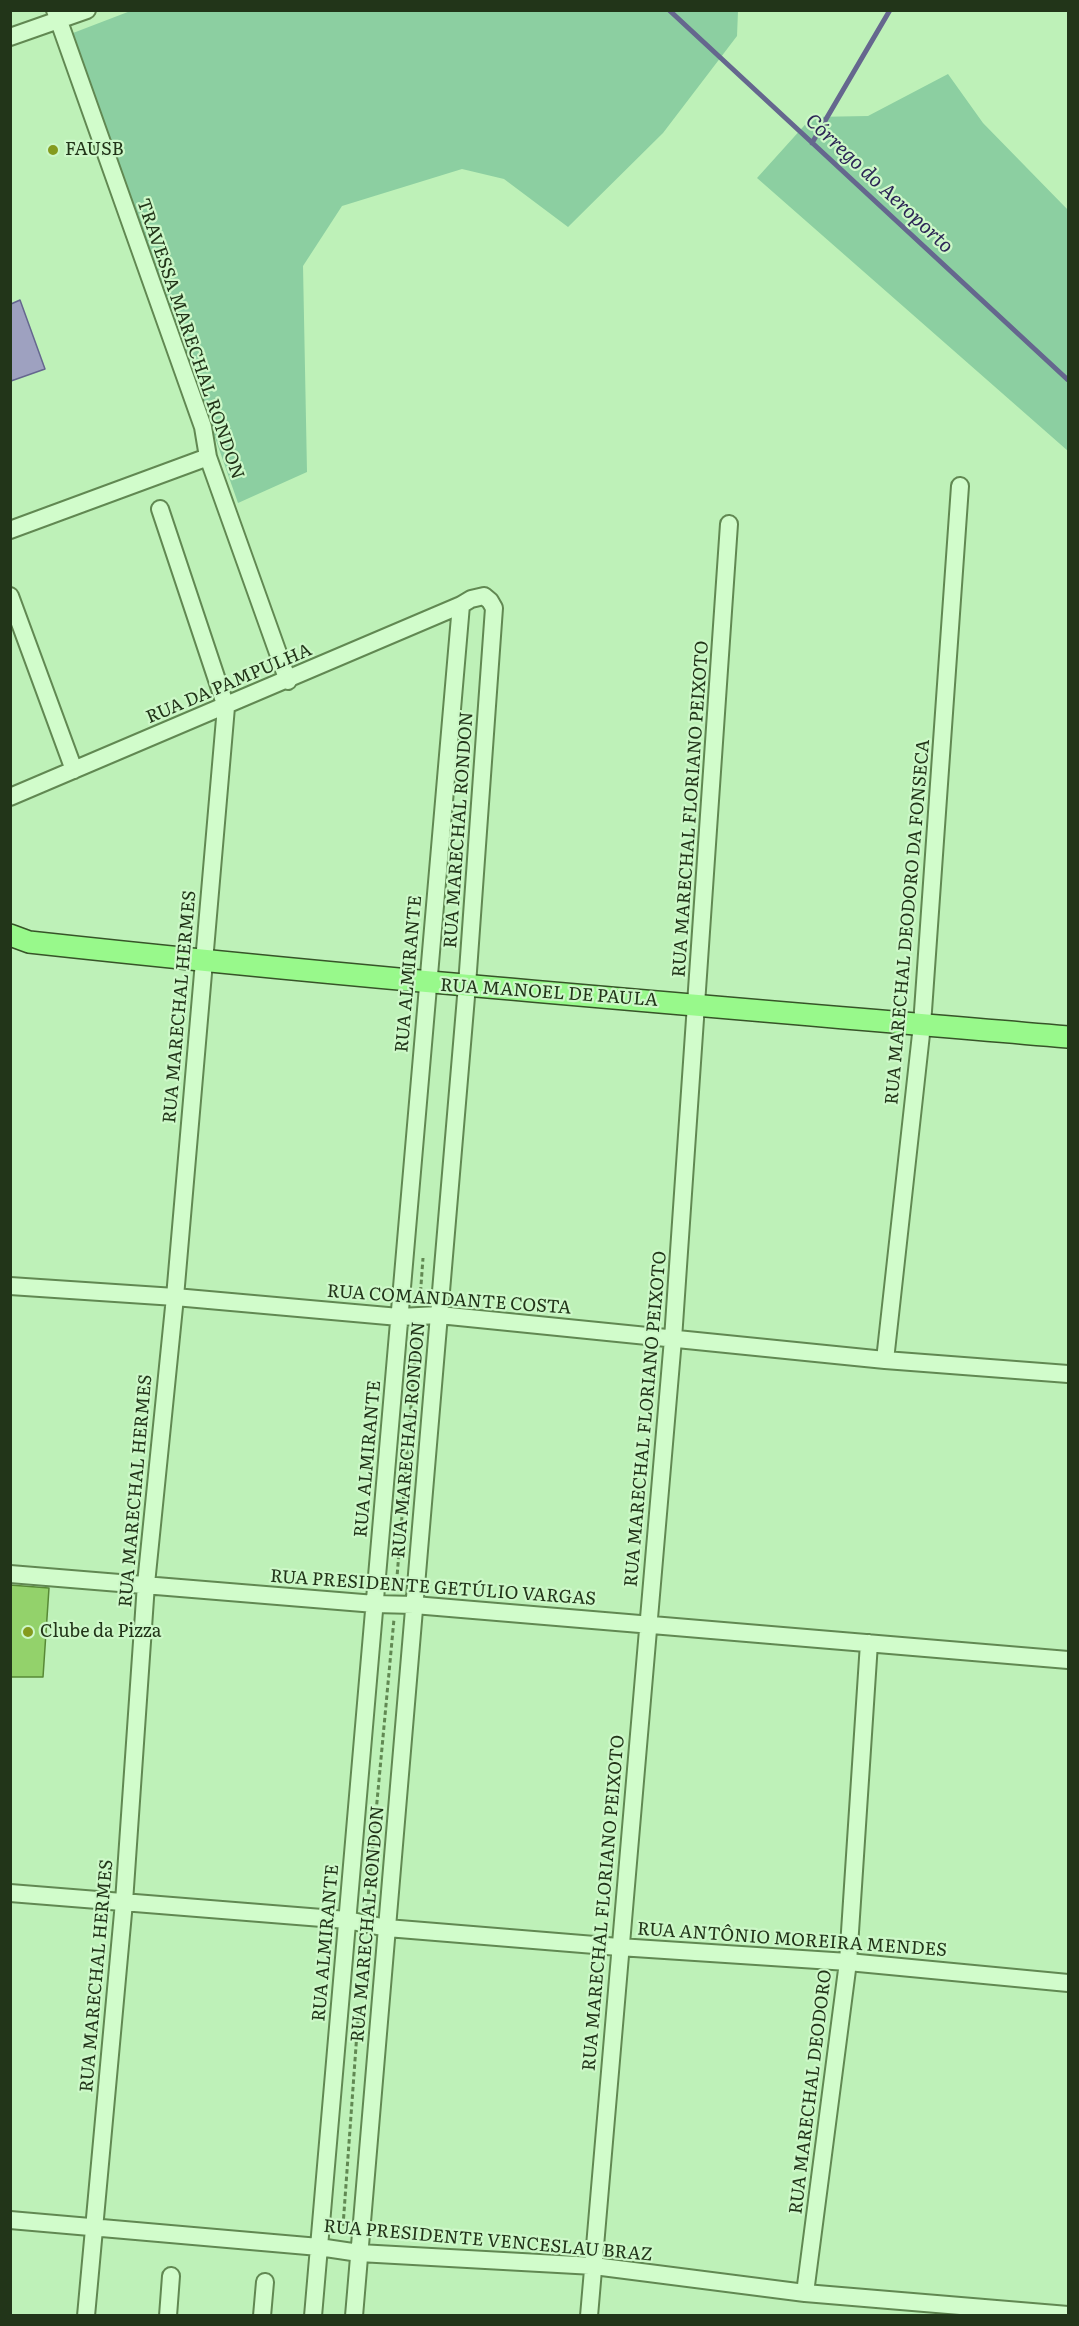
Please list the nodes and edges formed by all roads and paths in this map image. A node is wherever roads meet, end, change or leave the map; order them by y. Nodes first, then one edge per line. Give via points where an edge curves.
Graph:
1 (87, 10) edge
2 (57, 16) edge
3 (10, 37) edge
4 (208, 457) junction
5 (960, 486) dead end
6 (159, 509) dead end
7 (729, 524) dead end
8 (10, 530) edge
9 (10, 596) edge
10 (461, 605) junction
11 (288, 681) junction
12 (226, 707) junction
13 (74, 770) junction
14 (10, 797) edge
15 (17, 941) edge
16 (204, 961) junction
17 (428, 984) junction
18 (467, 985) junction
19 (697, 1004) junction
20 (922, 1025) junction
21 (1068, 1037) edge
22 (10, 1286) edge
23 (175, 1297) junction
24 (439, 1315) junction
25 (399, 1317) junction
26 (673, 1339) junction
27 (885, 1360) junction
28 (1068, 1374) edge
29 (10, 1574) edge
30 (146, 1584) junction
31 (375, 1604) junction
32 (414, 1605) junction
33 (648, 1624) junction
34 (869, 1644) junction
35 (1068, 1660) edge
36 (10, 1893) edge
37 (124, 1902) junction
38 (347, 1920) junction
39 (387, 1928) junction
40 (619, 1947) junction
41 (848, 1962) junction
42 (1068, 1983) edge
43 (10, 2220) edge
44 (93, 2228) junction
45 (319, 2247) junction
46 (359, 2253) junction
47 (594, 2265) junction
48 (171, 2277) dead end
49 (265, 2282) dead end
50 (805, 2293) junction
51 (1068, 2315) edge
52 (86, 2316) edge
53 (168, 2316) edge
54 (262, 2316) edge
55 (313, 2316) edge
56 (354, 2316) edge
57 (588, 2316) edge

1 - 2 street
2 - 3 street
2 - 4 street, TRAVESSA MARECHAL RONDON via 203,427
4 - 8 street
4 - 11 street, TRAVESSA MARECHAL RONDON
5 - 20 street, RUA MARECHAL DEODORO DA FONSECA
6 - 12 street
7 - 19 street, RUA MARECHAL FLORIANO PEIXOTO
9 - 13 street
10 - 11 street, RUA DA PAMPULHA
10 - 17 street, RUA ALMIRANTE
10 - 18 street, RUA MARECHAL RONDON via 484,596 494,608
11 - 12 street, RUA DA PAMPULHA
12 - 13 street, RUA DA PAMPULHA
12 - 16 street, RUA MARECHAL HERMES
13 - 14 street, RUA DA PAMPULHA
15 - 16 main road, RUA MANOEL DE PAULA
16 - 17 main road, RUA MANOEL DE PAULA
16 - 23 street, RUA MARECHAL HERMES
17 - 18 main road, RUA MANOEL DE PAULA
17 - 25 street, RUA ALMIRANTE
18 - 19 main road, RUA MANOEL DE PAULA
18 - 24 street, RUA MARECHAL RONDON
19 - 20 main road, RUA MANOEL DE PAULA
19 - 26 street, RUA MARECHAL FLORIANO PEIXOTO
20 - 21 main road, RUA MANOEL DE PAULA
20 - 27 street, RUA MARECHAL DEODORO DA FONSECA
22 - 23 street, RUA COMANDANTE COSTA
23 - 25 street, RUA COMANDANTE COSTA
23 - 30 street, RUA MARECHAL HERMES
24 - 25 street, RUA COMANDANTE COSTA
24 - 26 street, RUA COMANDANTE COSTA
24 - 32 street, RUA MARECHAL RONDON
25 - 31 street, RUA ALMIRANTE
26 - 27 street, RUA COMANDANTE COSTA
26 - 33 street, RUA MARECHAL FLORIANO PEIXOTO
27 - 28 street, RUA COMANDANTE COSTA
29 - 30 street, RUA PRESIDENTE GETÚLIO VARGAS
30 - 31 street, RUA PRESIDENTE GETÚLIO VARGAS
30 - 37 street, RUA MARECHAL HERMES
31 - 32 street, RUA PRESIDENTE GETÚLIO VARGAS
31 - 38 street, RUA ALMIRANTE
32 - 33 street, RUA PRESIDENTE GETÚLIO VARGAS
32 - 39 street, RUA MARECHAL RONDON
33 - 34 street, RUA PRESIDENTE GETÚLIO VARGAS
33 - 40 street, RUA MARECHAL FLORIANO PEIXOTO
34 - 35 street, RUA PRESIDENTE GETÚLIO VARGAS
34 - 41 street, RUA MARECHAL DEODORO
36 - 37 street, RUA ANTÔNIO MOREIRA MENDES
37 - 38 street, RUA ANTÔNIO MOREIRA MENDES
37 - 44 street, RUA MARECHAL HERMES
38 - 39 street, RUA ANTÔNIO MOREIRA MENDES
38 - 45 street, RUA ALMIRANTE
39 - 40 street, RUA ANTÔNIO MOREIRA MENDES
39 - 46 street, RUA MARECHAL RONDON
40 - 41 street, RUA ANTÔNIO MOREIRA MENDES
40 - 47 street, RUA MARECHAL FLORIANO PEIXOTO
41 - 42 street, RUA ANTÔNIO MOREIRA MENDES
41 - 50 street, RUA MARECHAL DEODORO
43 - 44 street, RUA PRESIDENTE VENCESLAU BRAZ
44 - 45 street, RUA PRESIDENTE VENCESLAU BRAZ
44 - 52 street, RUA MARECHAL HERMES
45 - 46 street, RUA PRESIDENTE VENCESLAU BRAZ
45 - 55 street, RUA ALMIRANTE
46 - 47 street, RUA PRESIDENTE VENCESLAU BRAZ
46 - 56 street, RUA MARECHAL RONDON
47 - 50 street, RUA PRESIDENTE VENCESLAU BRAZ
47 - 57 street, RUA MARECHAL FLORIANO PEIXOTO
48 - 53 street
49 - 54 street
50 - 51 street, RUA PRESIDENTE VENCESLAU BRAZ

